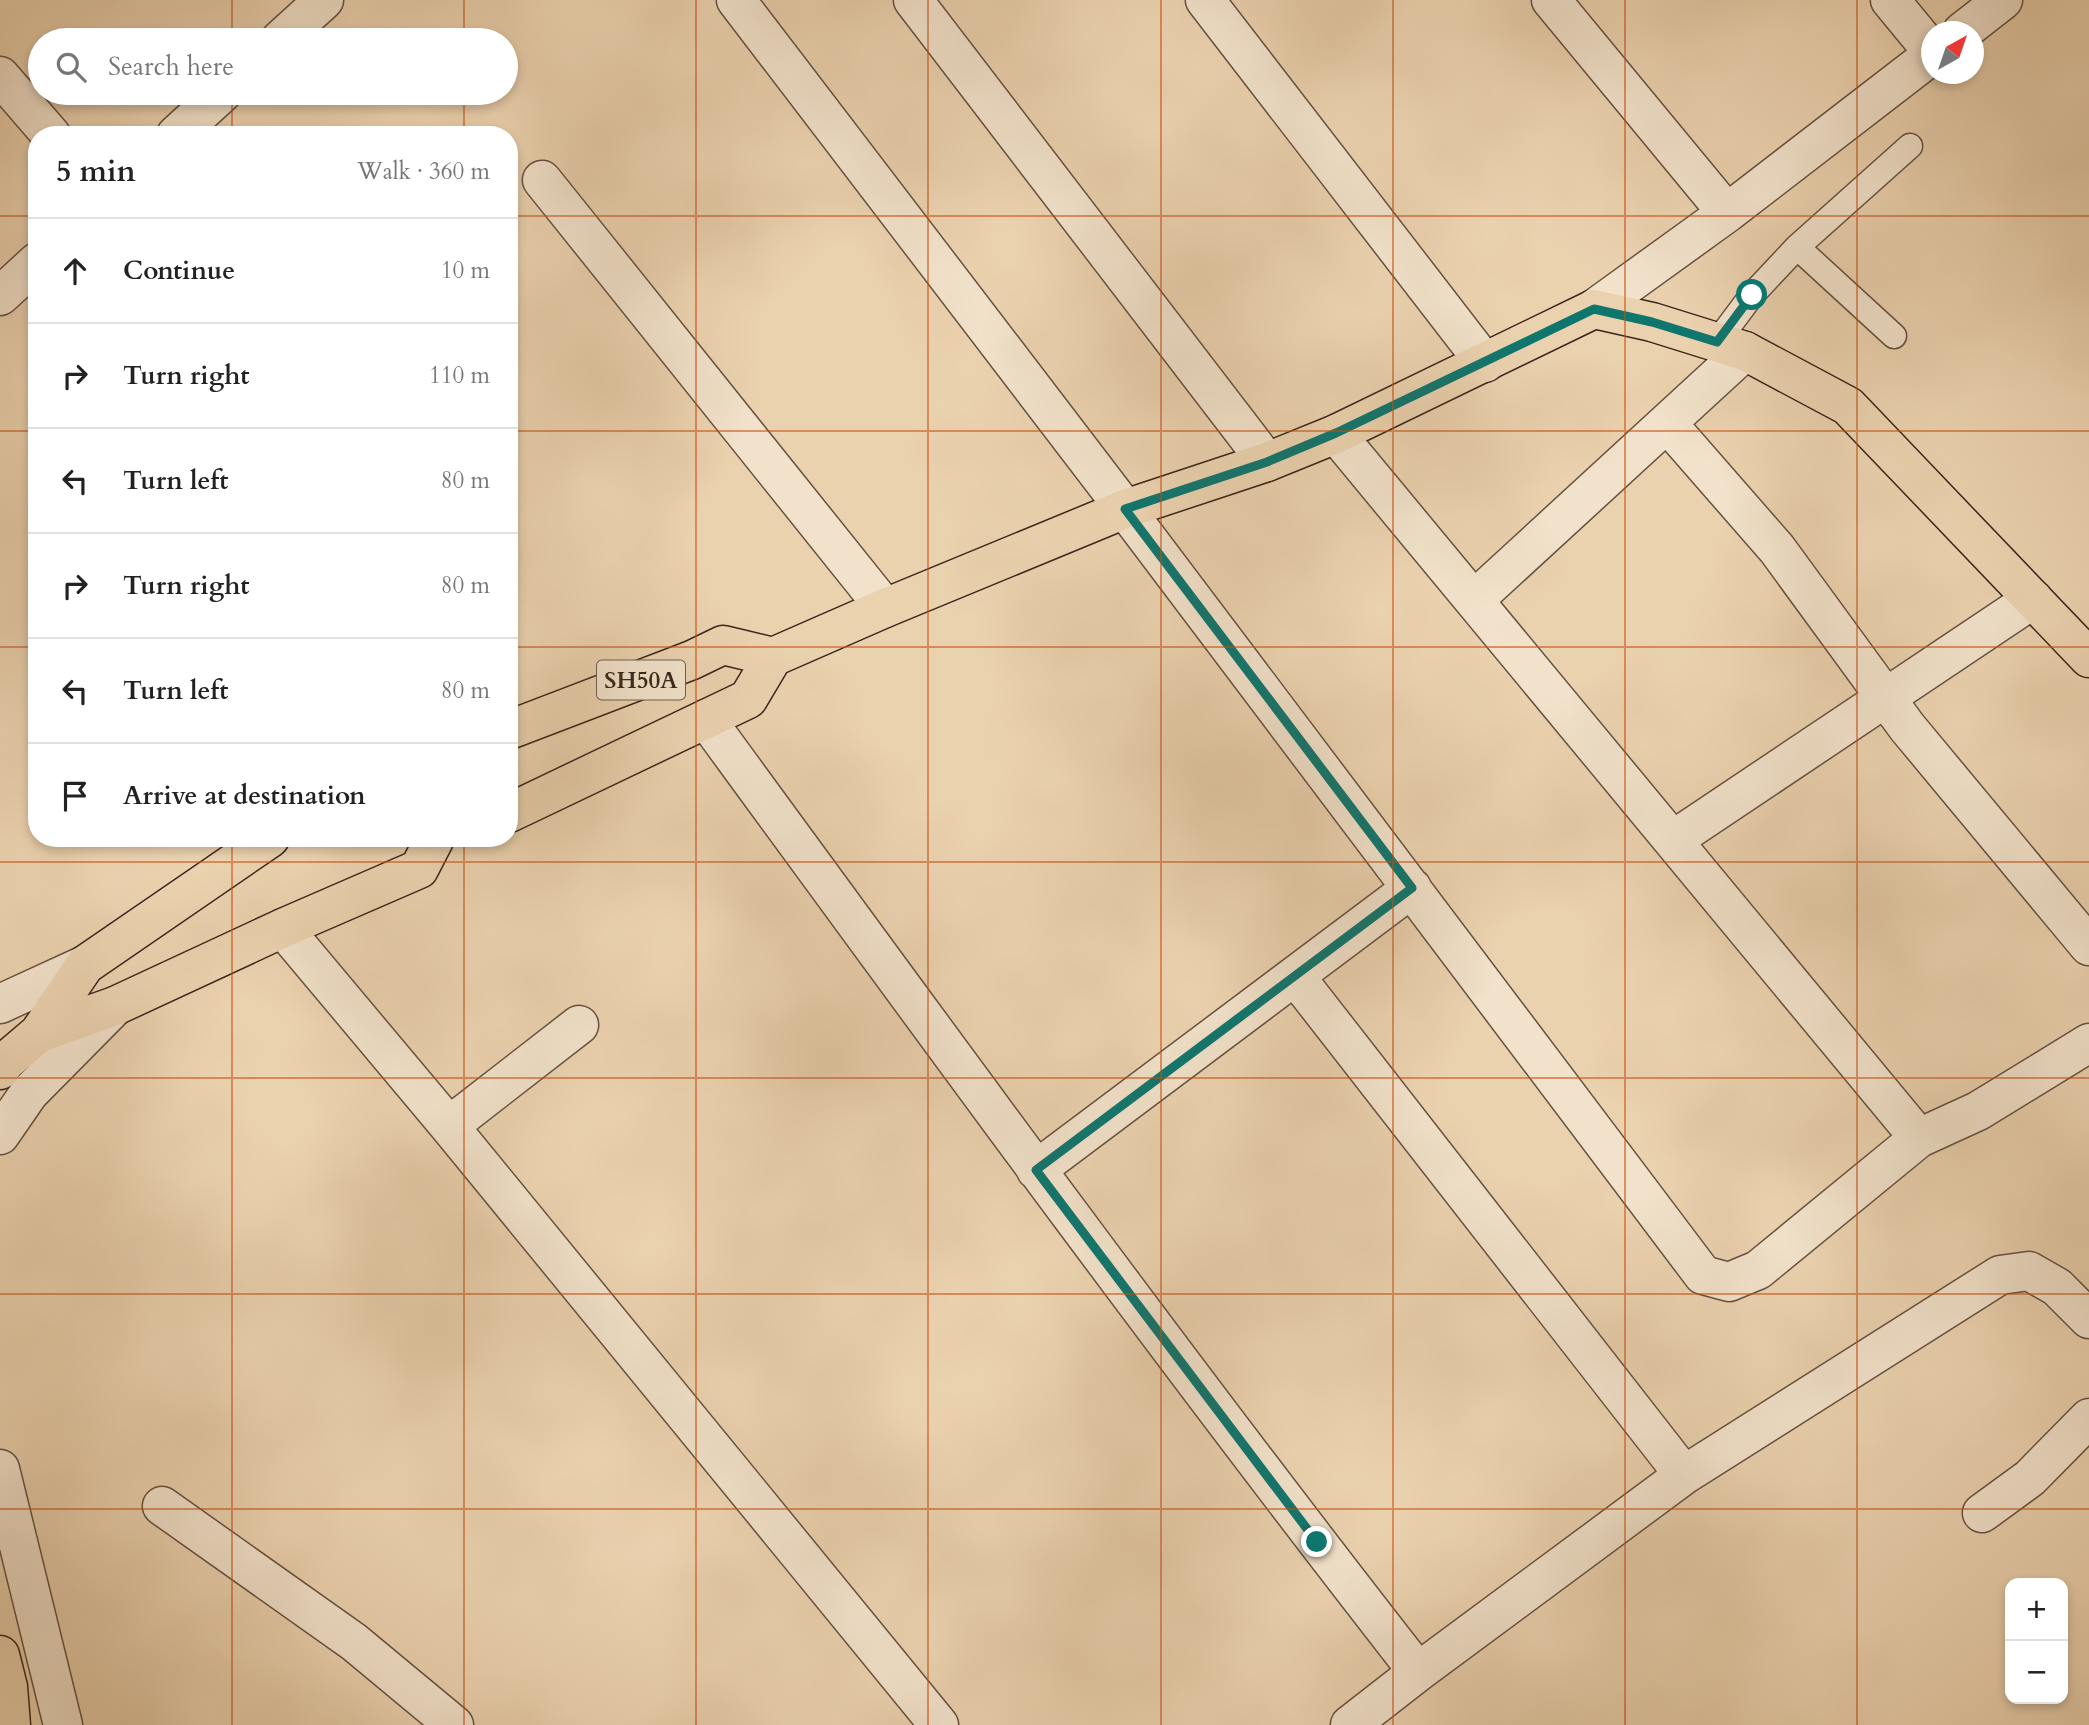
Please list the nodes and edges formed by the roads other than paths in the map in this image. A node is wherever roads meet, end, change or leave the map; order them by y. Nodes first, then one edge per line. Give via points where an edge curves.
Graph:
1 (324, 0) edge
2 (736, 0) edge
3 (913, 0) edge
4 (1205, 0) edge
5 (1551, 0) edge
6 (1890, 0) edge
7 (2003, 0) edge
8 (1976, 21) edge
9 (293, 28) edge
10 (1921, 40) edge
11 (1921, 61) edge
12 (0, 76) edge
13 (209, 105) edge
14 (43, 126) edge
15 (186, 126) edge
16 (1910, 146) dead end
17 (541, 180) dead end
18 (1727, 213) junction
19 (1797, 247) junction
20 (28, 270) edge
21 (0, 296) edge
22 (1594, 309) junction
23 (1894, 336) dead end
24 (1731, 347) junction
25 (1485, 363) junction
26 (1667, 423) junction
27 (1336, 433) junction
28 (1267, 462) junction
29 (1125, 509) junction
30 (2033, 599) junction
31 (1474, 600) junction
32 (885, 608) junction
33 (773, 657) junction
34 (2089, 658) edge
35 (1885, 697) junction
36 (706, 719) junction
37 (518, 727) edge
38 (518, 809) edge
39 (1673, 840) junction
40 (257, 847) edge
41 (427, 853) edge
42 (1412, 888) junction
43 (283, 928) junction
44 (2089, 946) edge
45 (85, 965) junction
46 (1295, 976) junction
47 (3, 994) edge
48 (115, 1006) junction
49 (579, 1025) dead end
50 (39, 1033) junction
51 (2089, 1043) edge
52 (2, 1066) edge
53 (449, 1126) junction
54 (0, 1135) edge
55 (1919, 1138) junction
56 (1036, 1170) junction
57 (2089, 1319) edge
58 (2089, 1418) edge
59 (0, 1469) edge
60 (1684, 1475) junction
61 (162, 1506) dead end
62 (1982, 1513) dead end
63 (0, 1655) edge
64 (1418, 1672) junction
65 (11, 1725) edge
66 (63, 1725) edge
67 (454, 1725) edge
68 (939, 1725) edge
69 (1350, 1725) edge

1 - 9 street
2 - 29 street
3 - 28 street
4 - 25 street
5 - 18 street
6 - 10 street
7 - 8 street
11 - 18 street
12 - 14 street
13 - 15 street
16 - 19 lane
17 - 32 street
18 - 22 street
19 - 23 lane
19 - 24 lane via 1752,295
20 - 21 street
22 - 24 main road
22 - 25 main road
24 - 26 street
24 - 30 main road via 1848,405
25 - 27 main road
26 - 31 street
26 - 35 street via 1777,549
27 - 28 main road
27 - 31 street
28 - 29 main road
29 - 32 main road
29 - 42 street
30 - 34 main road
30 - 35 street
31 - 39 street
32 - 33 main road
33 - 36 main road via 748,699
33 - 37 main road, SH50A via 723,645
35 - 39 street
35 - 44 street
36 - 38 main road
36 - 56 street
39 - 55 street
40 - 45 main road
41 - 43 main road
42 - 46 street
42 - 55 street via 1703,1275 1729,1282 1758,1270
43 - 48 main road
43 - 53 street
45 - 47 street
45 - 50 main road
46 - 56 street
46 - 60 street
48 - 50 main road
48 - 54 street via 29,1093
49 - 53 street
50 - 52 main road
51 - 55 street via 1978,1111
53 - 68 street
56 - 64 street
57 - 60 street via 2057,1287 2029,1271 2000,1275
58 - 62 street via 2030,1478
59 - 66 street
60 - 64 street
61 - 67 street via 354,1642
63 - 65 main road
64 - 69 street

